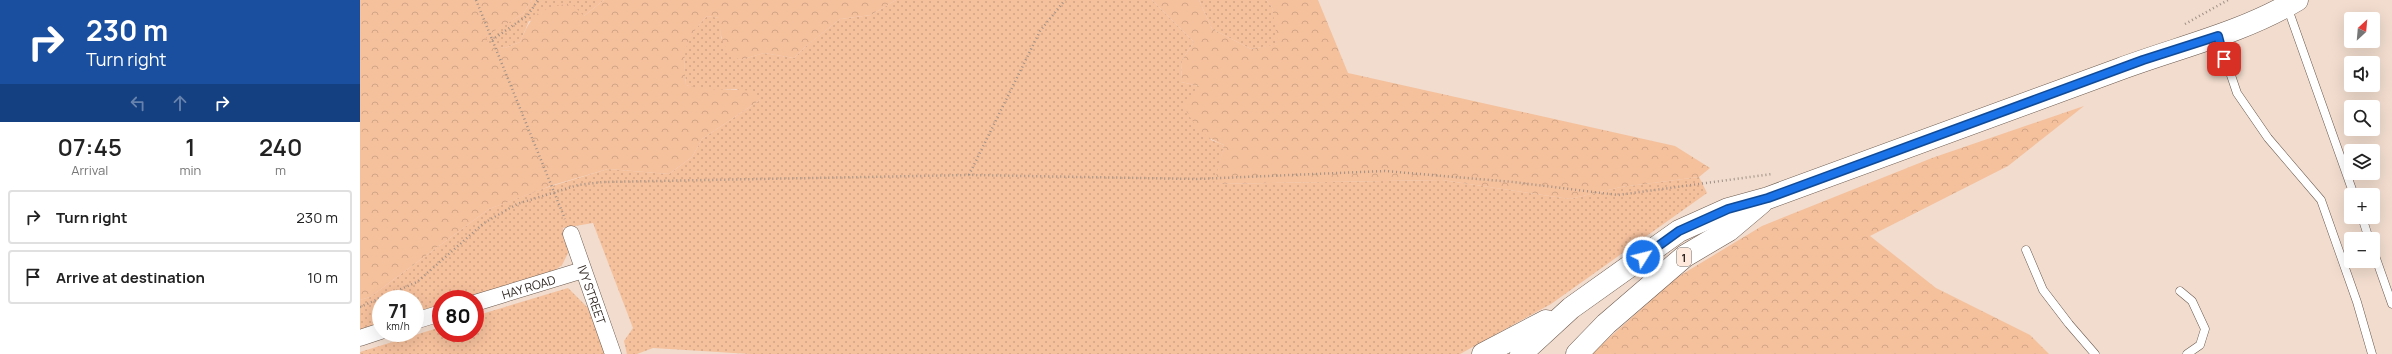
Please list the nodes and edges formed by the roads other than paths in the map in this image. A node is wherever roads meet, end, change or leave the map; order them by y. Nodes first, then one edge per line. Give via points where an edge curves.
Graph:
1 (2292, 3) edge
2 (2218, 36) junction
3 (2352, 188) edge
4 (1768, 198) junction
5 (572, 234) road end
6 (2026, 250) dead end
7 (2379, 268) edge
8 (583, 270) junction
9 (2180, 291) dead end
10 (484, 300) edge
11 (2392, 304) edge
12 (1571, 308) junction
13 (372, 335) edge
14 (360, 338) edge
15 (614, 354) edge
16 (1483, 354) edge
17 (1521, 354) edge
18 (1577, 354) edge
19 (2095, 354) edge
20 (2186, 354) edge
21 (2372, 354) edge

1 - 2 highway, 1
1 - 3 lane via 2321,100
2 - 4 highway, 1 via 2143,60
2 - 21 lane via 2231,78 2241,99 2277,149 2321,200 2357,302
4 - 12 highway, 1 via 1728,209 1679,231
4 - 18 highway, 1 via 1729,230 1685,256 1606,324
5 - 8 street, IVY STREET
6 - 19 lane via 2043,290
7 - 11 lane
8 - 10 street, HAY ROAD
8 - 15 street, IVY STREET
9 - 20 lane via 2192,301 2205,329 2200,345
12 - 16 highway, 1
12 - 17 highway
13 - 14 street

